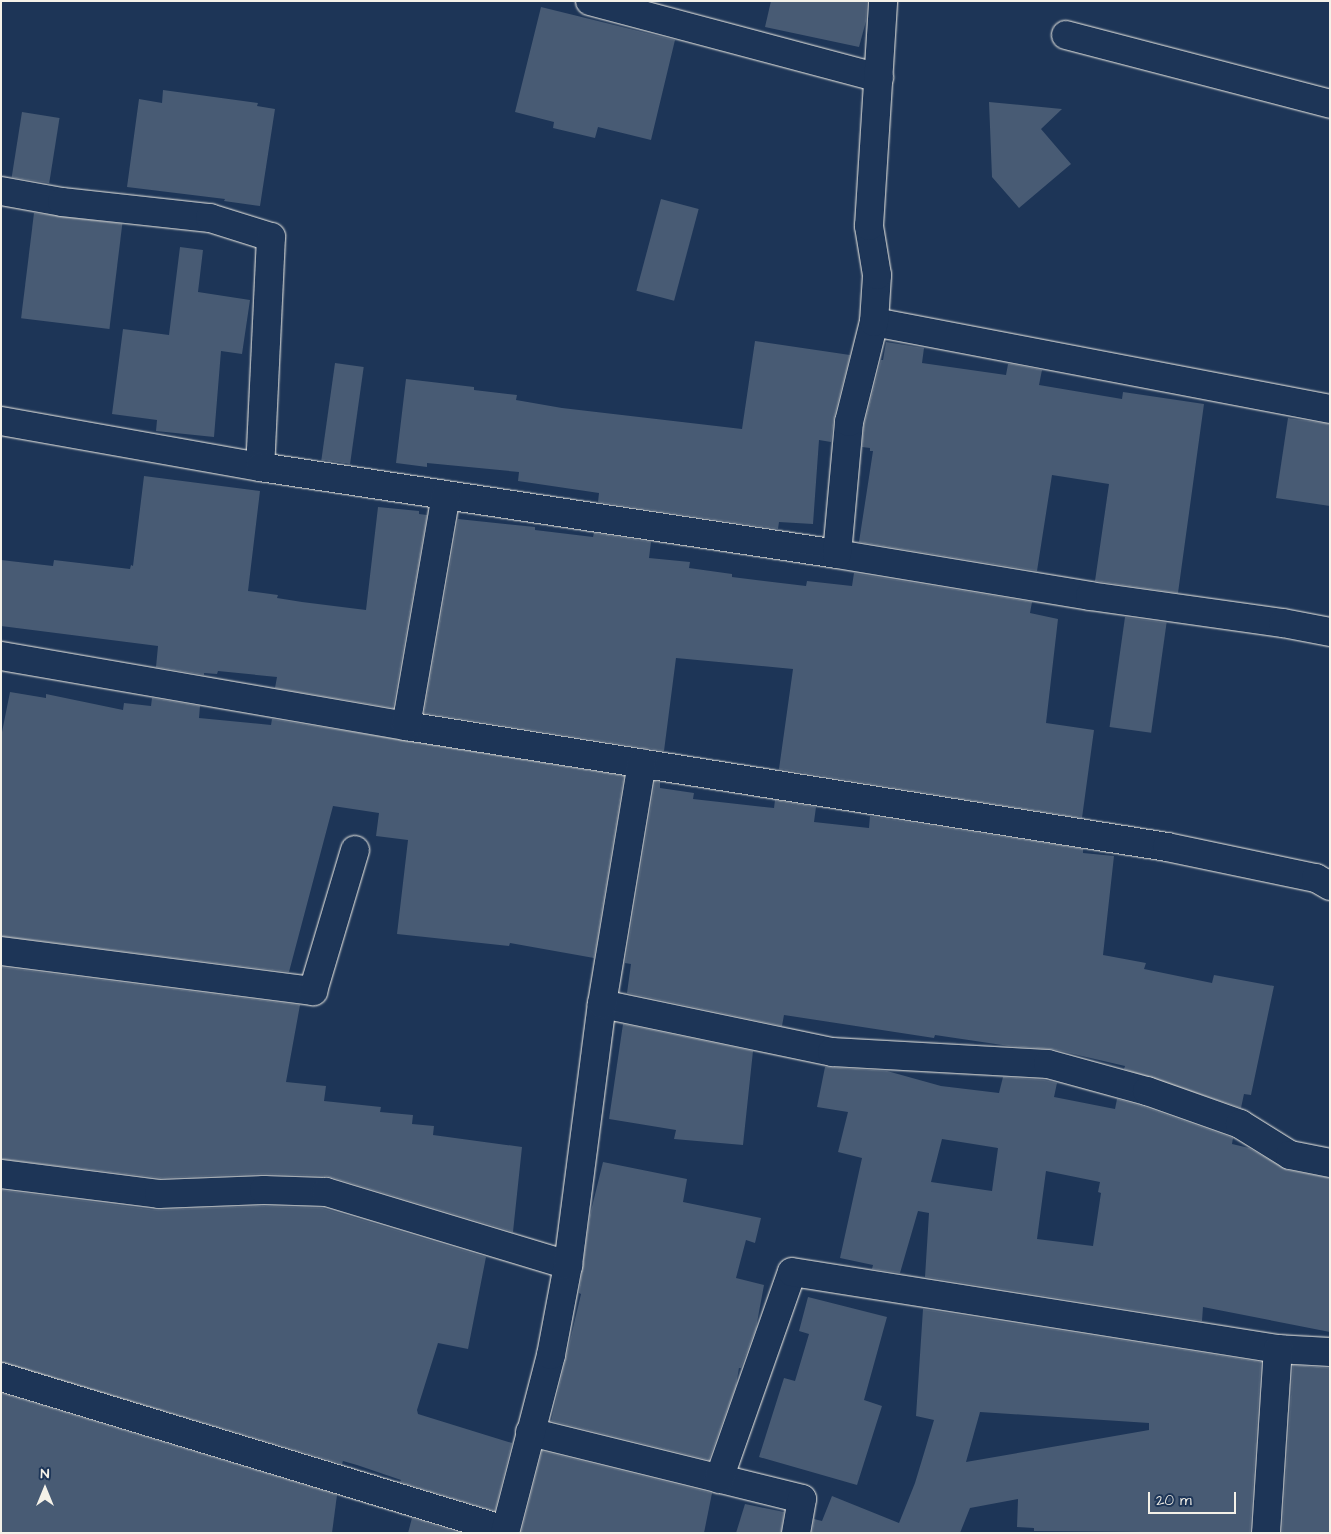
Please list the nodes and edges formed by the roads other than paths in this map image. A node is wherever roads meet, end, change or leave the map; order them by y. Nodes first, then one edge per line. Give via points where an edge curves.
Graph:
1 (590, 1) edge
2 (882, 1) edge
3 (1066, 35) dead end
4 (879, 78) junction
5 (1330, 104) edge
6 (1, 191) edge
7 (874, 322) junction
8 (1330, 409) edge
9 (1, 421) edge
10 (260, 467) junction
11 (446, 494) junction
12 (837, 554) junction
13 (1330, 632) edge
14 (1, 656) edge
15 (406, 726) junction
16 (642, 763) junction
17 (355, 850) dead end
18 (1330, 886) edge
19 (1, 951) edge
20 (602, 1004) junction
21 (1330, 1163) edge
22 (1, 1174) edge
23 (568, 1265) junction
24 (1278, 1349) junction
25 (1330, 1352) edge
26 (1, 1377) edge
27 (530, 1432) junction
28 (719, 1478) junction
29 (505, 1531) edge
30 (796, 1533) edge
31 (1266, 1533) edge

1 - 4 street
2 - 4 street
3 - 5 street
4 - 7 street via 869,226 877,274
6 - 10 street via 62,202 210,218 271,237
7 - 8 street
7 - 12 street via 848,422
9 - 10 street
10 - 11 street
11 - 12 street
11 - 15 street
12 - 13 street
14 - 15 street
15 - 16 street
16 - 18 street via 1167,847 1316,878
16 - 20 street
17 - 19 street via 313,991
20 - 21 street via 832,1052 1048,1064 1147,1092 1240,1124 1290,1155
20 - 23 street
22 - 23 street via 159,1194 264,1190 326,1192
23 - 27 street via 551,1355
24 - 25 street
24 - 28 street via 792,1272
24 - 31 street
26 - 29 street
27 - 28 street
27 - 29 street
28 - 30 street via 802,1499

